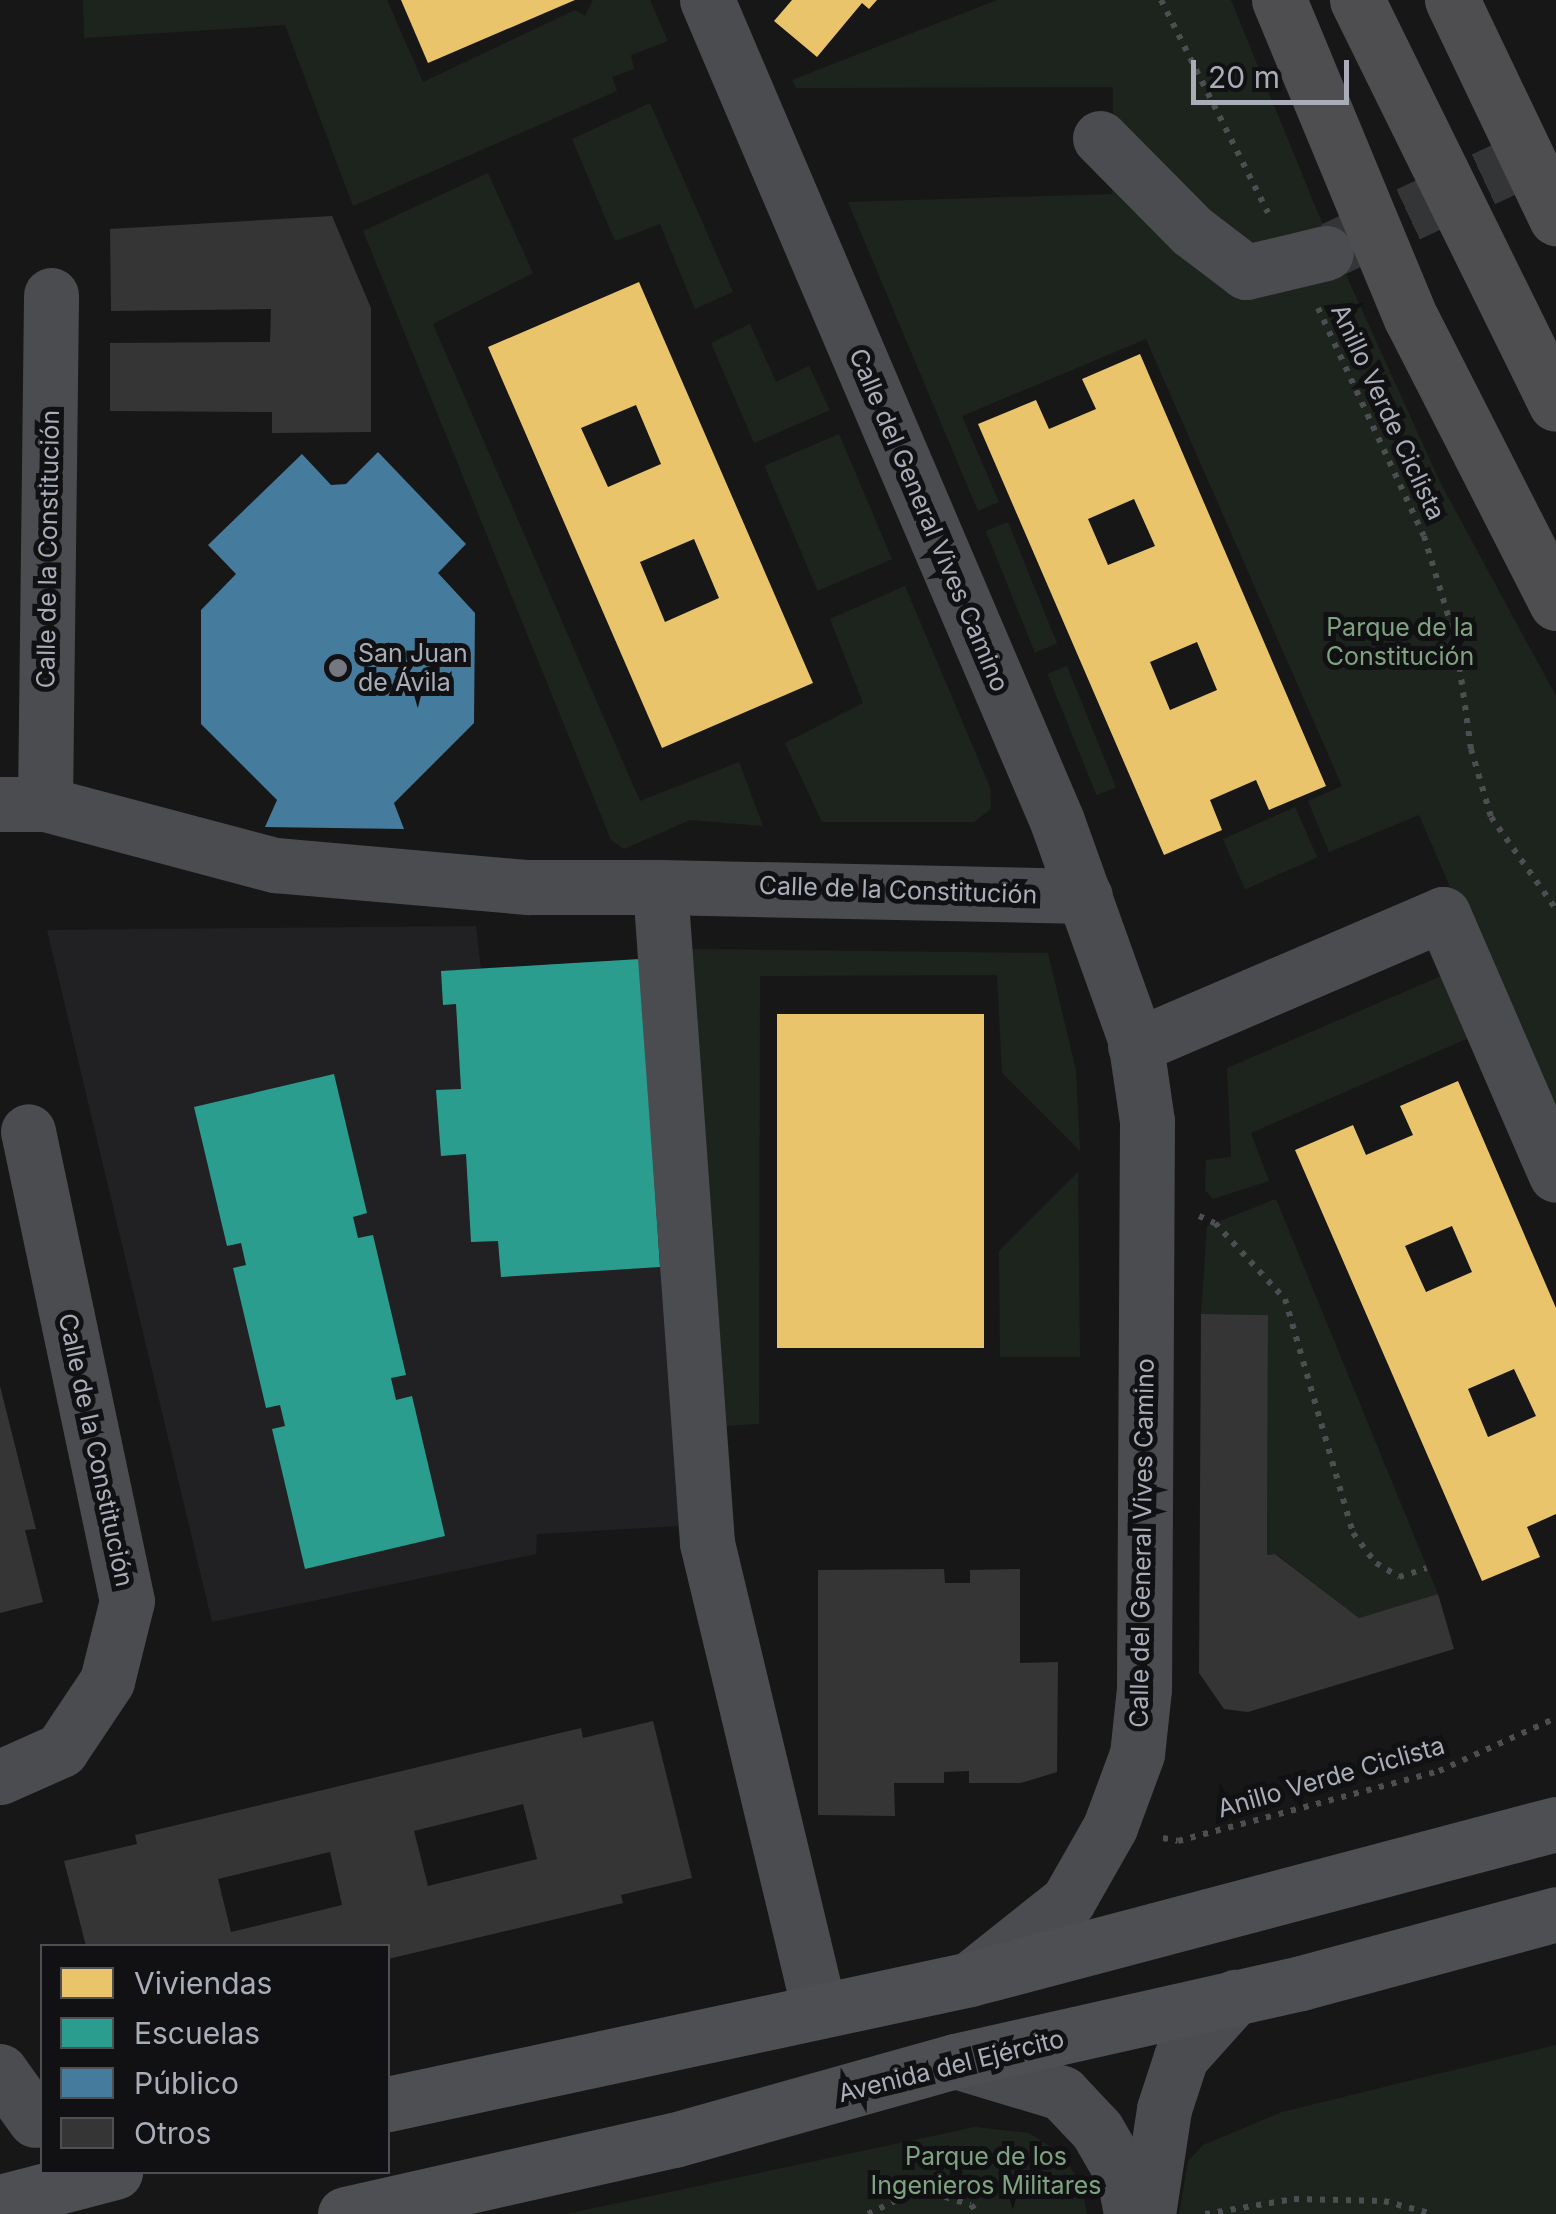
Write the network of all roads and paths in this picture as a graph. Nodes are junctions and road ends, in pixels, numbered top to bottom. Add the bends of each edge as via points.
1 (706, 0) edge
2 (1161, 0) edge
3 (1279, 0) edge
4 (1357, 0) edge
5 (1452, 0) edge
6 (1100, 138) dead end
7 (1556, 218) edge
8 (1309, 259) junction
9 (51, 294) dead end
10 (1556, 404) edge
11 (1556, 603) edge
12 (22, 804) edge
13 (686, 886) junction
14 (1085, 896) junction
15 (1556, 909) edge
16 (1136, 1046) junction
17 (28, 1131) dead end
18 (1556, 1175) edge
19 (1147, 1194) junction
20 (1427, 1568) dead end
21 (1556, 1718) edge
22 (0, 1777) edge
23 (1556, 1824) edge
24 (1110, 1827) junction
25 (1556, 1914) edge
26 (970, 1978) junction
27 (1235, 1998) junction
28 (819, 2009) junction
29 (955, 2062) junction
30 (0, 2070) edge
31 (390, 2104) edge
32 (30, 2118) edge
33 (97, 2184) edge
34 (0, 2202) edge
35 (345, 2214) edge
36 (868, 2214) edge
37 (979, 2214) edge
38 (1130, 2214) edge
39 (1148, 2214) edge
40 (1204, 2214) edge
41 (1433, 2214) edge

1 - 14 street, Calle del General Vives Camino
2 - 8 path, Anillo Verde Ciclista
3 - 11 highway via 1411,318
4 - 10 highway
5 - 7 highway
6 - 8 street via 1192,231 1246,272
8 - 15 path, Anillo Verde Ciclista via 1424,536 1456,641 1471,749 1491,817
9 - 12 street, Calle de la Constitución
12 - 13 street, Calle de la Constitución via 275,865 528,887
13 - 14 street, Calle de la Constitución
13 - 28 street via 708,1543
14 - 16 street, Calle del General Vives Camino
16 - 18 street via 1443,914
16 - 19 street, Calle del General Vives Camino
17 - 22 street, Calle de la Constitución via 127,1602 108,1682 60,1750
19 - 20 path via 1215,1223 1285,1299 1353,1533 1376,1564 1399,1577
19 - 24 street, Calle del General Vives Camino via 1144,1689 1137,1754
21 - 24 path, Anillo Verde Ciclista via 1439,1770 1178,1841
23 - 26 main road
24 - 26 street, Calle del General Vives Camino via 1068,1901
25 - 27 main road, Avenida del Ejército
26 - 28 main road
27 - 29 main road, Avenida del Ejército
27 - 39 street via 1181,2058 1164,2109
28 - 31 main road
29 - 35 main road, Avenida del Ejército via 674,2140
29 - 38 street via 1062,2093 1097,2130 1124,2177
30 - 32 street
33 - 34 main road
36 - 37 path via 920,2189 971,2205
40 - 41 path via 1294,2199 1384,2201

